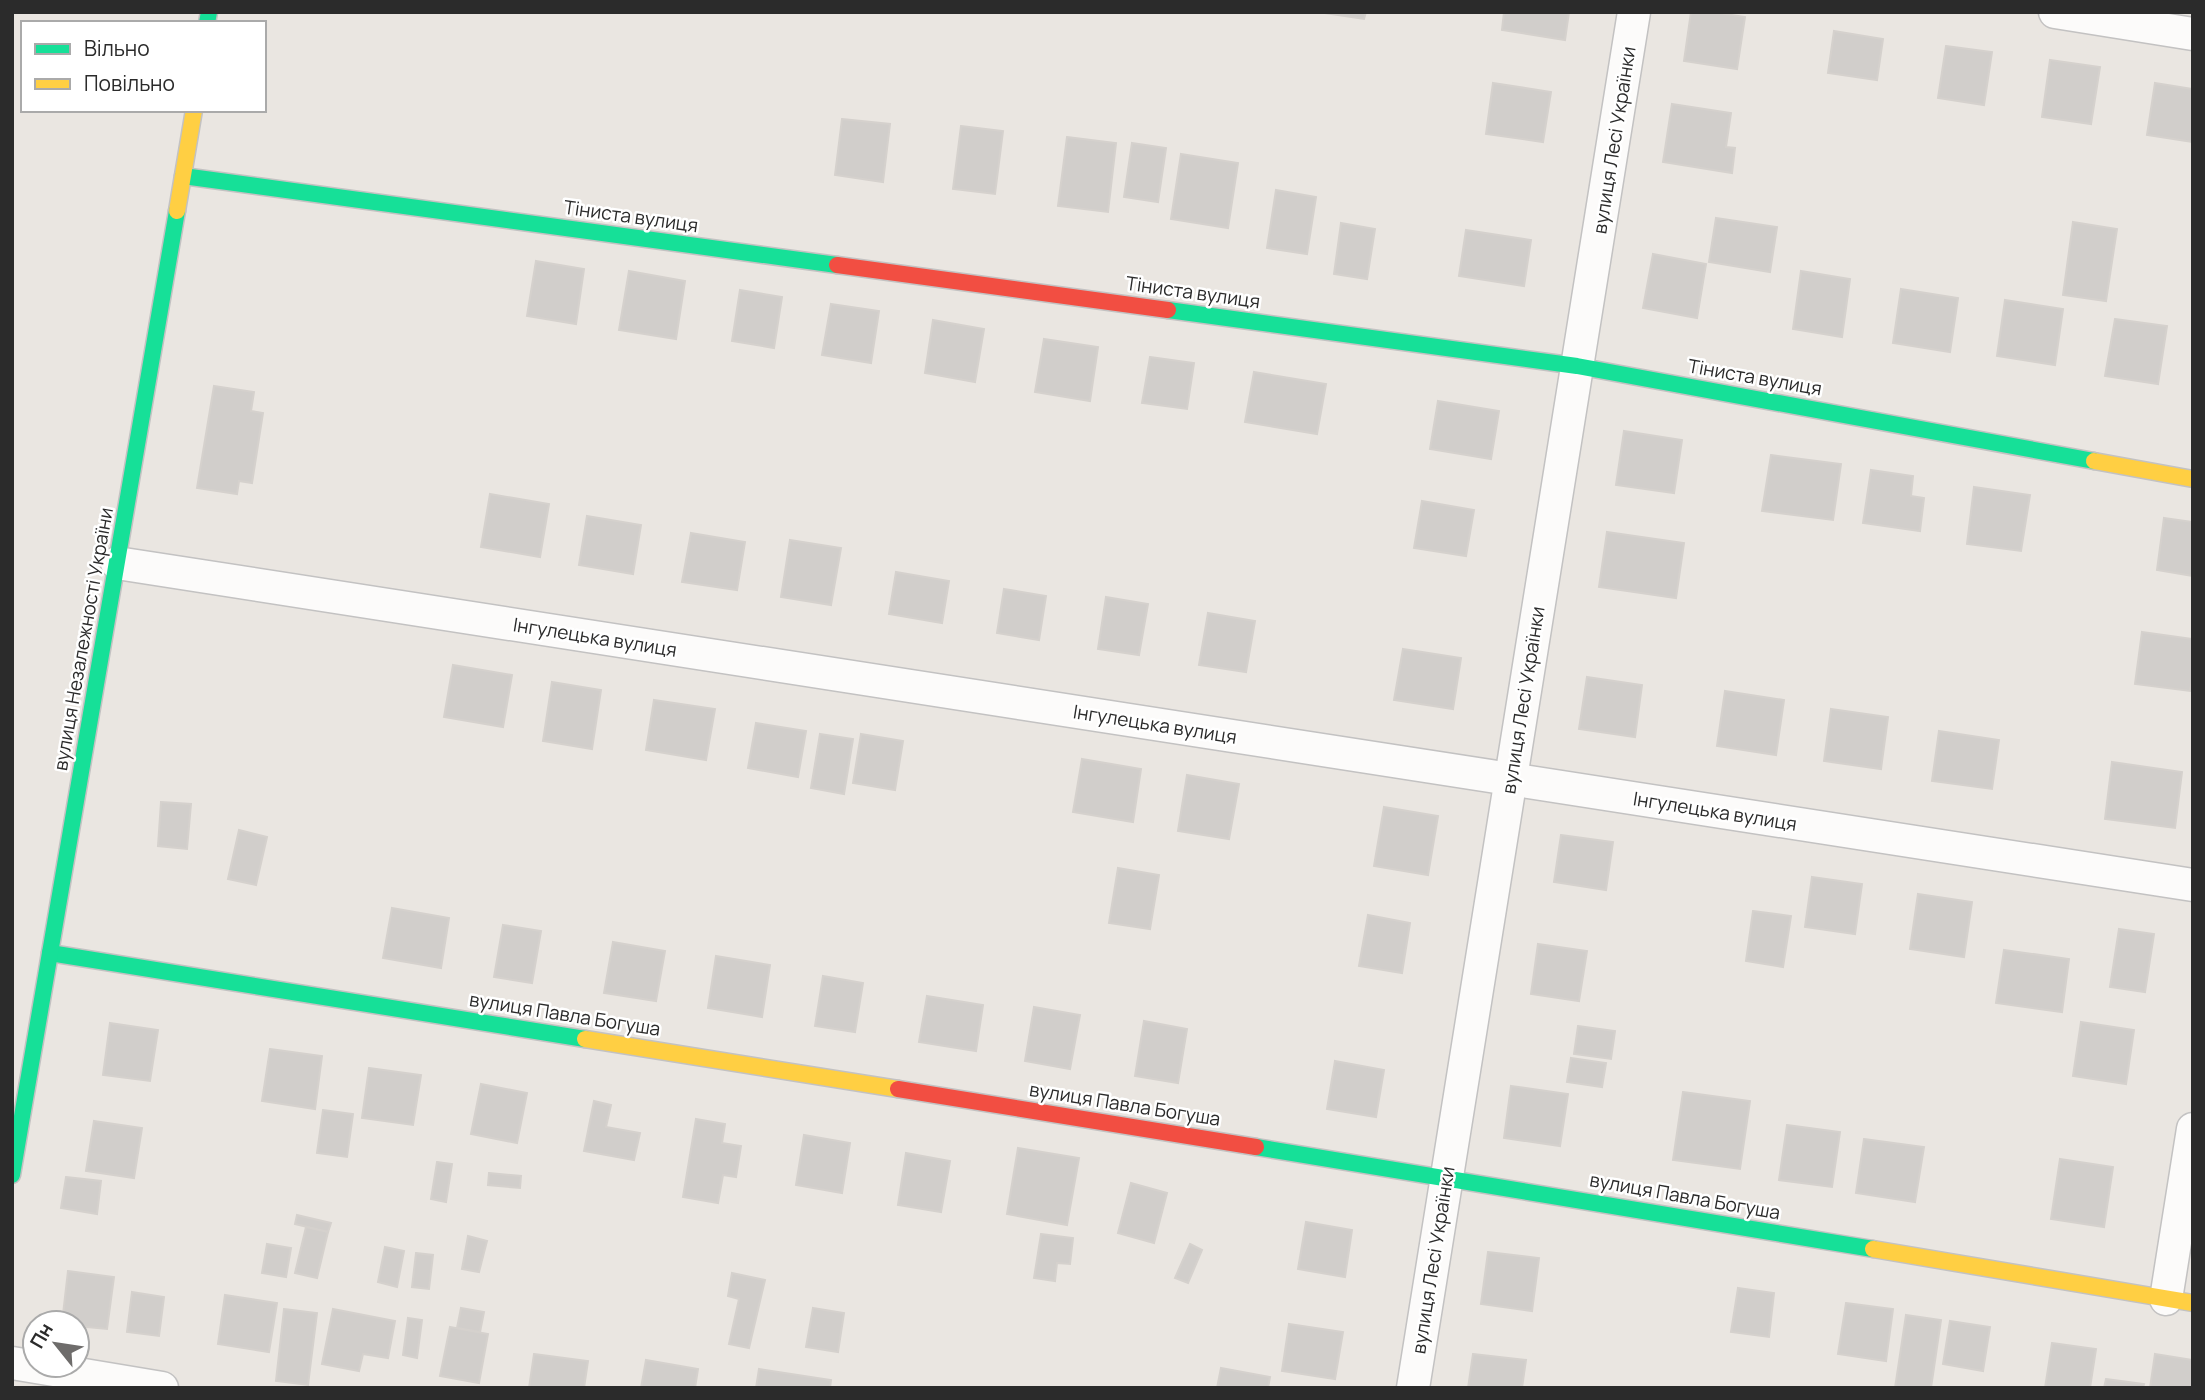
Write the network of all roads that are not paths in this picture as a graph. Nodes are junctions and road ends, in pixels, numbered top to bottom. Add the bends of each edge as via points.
1 (1634, 12) edge
2 (2055, 12) edge
3 (2193, 34) edge
4 (194, 112) edge
5 (183, 176) junction
6 (1577, 366) junction
7 (2193, 479) edge
8 (117, 564) junction
9 (1511, 779) junction
10 (2193, 885) edge
11 (50, 953) junction
12 (2193, 1129) edge
13 (12, 1175) edge
14 (1446, 1177) junction
15 (2180, 1301) edge
16 (12, 1363) edge
17 (162, 1388) edge
18 (1413, 1388) edge

1 - 6 street, вулиця Лесі Українки
2 - 3 street
4 - 5 street, вулиця Незалежності України
5 - 6 street, Тіниста вулиця
5 - 8 street, вулиця Незалежності України
6 - 7 street, Тіниста вулиця
6 - 9 street, вулиця Лесі Українки
8 - 9 street, Інгулецька вулиця
8 - 11 street, вулиця Незалежності України
9 - 10 street, Інгулецька вулиця
9 - 14 street, вулиця Лесі Українки
11 - 13 street, вулиця Незалежності України
11 - 14 street, вулиця Павла Богуша
12 - 15 street
14 - 15 street, вулиця Павла Богуша
14 - 18 street, вулиця Лесі Українки
16 - 17 street

